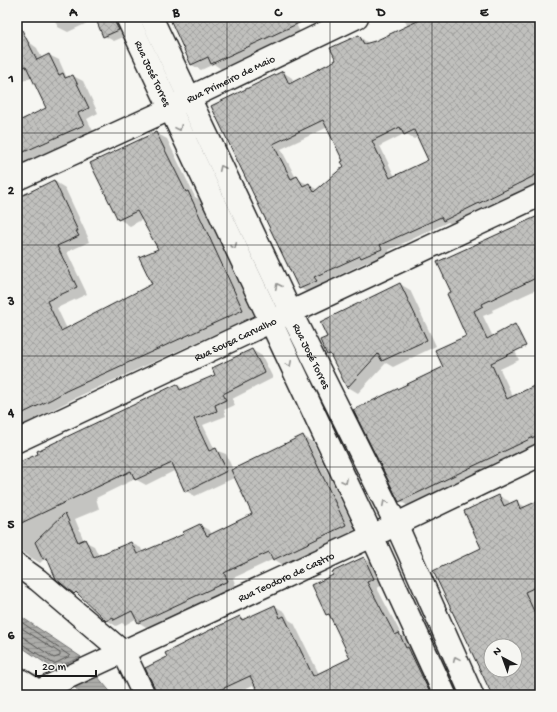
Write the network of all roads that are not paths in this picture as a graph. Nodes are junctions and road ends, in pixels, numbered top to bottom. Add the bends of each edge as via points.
1 (126, 17) edge
2 (151, 17) edge
3 (357, 17) edge
4 (189, 98) junction
5 (170, 109) junction
6 (17, 179) edge
7 (540, 195) edge
8 (291, 314) junction
9 (270, 322) junction
10 (17, 441) edge
11 (540, 455) edge
12 (396, 524) junction
13 (372, 536) junction
14 (17, 564) edge
15 (124, 653) junction
16 (17, 678) edge
17 (37, 694) edge
18 (144, 695) edge
19 (445, 695) edge
20 (472, 695) edge

1 - 5 street, Rua José Torres
2 - 4 street, Rua José Torres
3 - 4 street, Rua Primeiro de Maio
4 - 5 street, Rua Primeiro de Maio
8 -> 4 street, Rua José Torres
5 - 6 street, Rua Primeiro de Maio
5 -> 9 street, Rua José Torres
7 - 8 street, Rua Sousa Carvalho
8 - 9 street, Rua Sousa Carvalho
12 -> 8 street, Rua José Torres
9 - 10 street, Rua Sousa Carvalho
9 -> 13 street, Rua José Torres
11 - 12 street, Rua Teodoro de Castro
12 - 13 street, Rua Teodoro de Castro
20 -> 12 street, Rua José Torres
13 - 15 street, Rua Teodoro de Castro
13 - 19 street, Rua José Torres
14 - 15 street
15 - 17 street, Rua Teodoro de Castro
15 - 18 street
16 - 17 street

